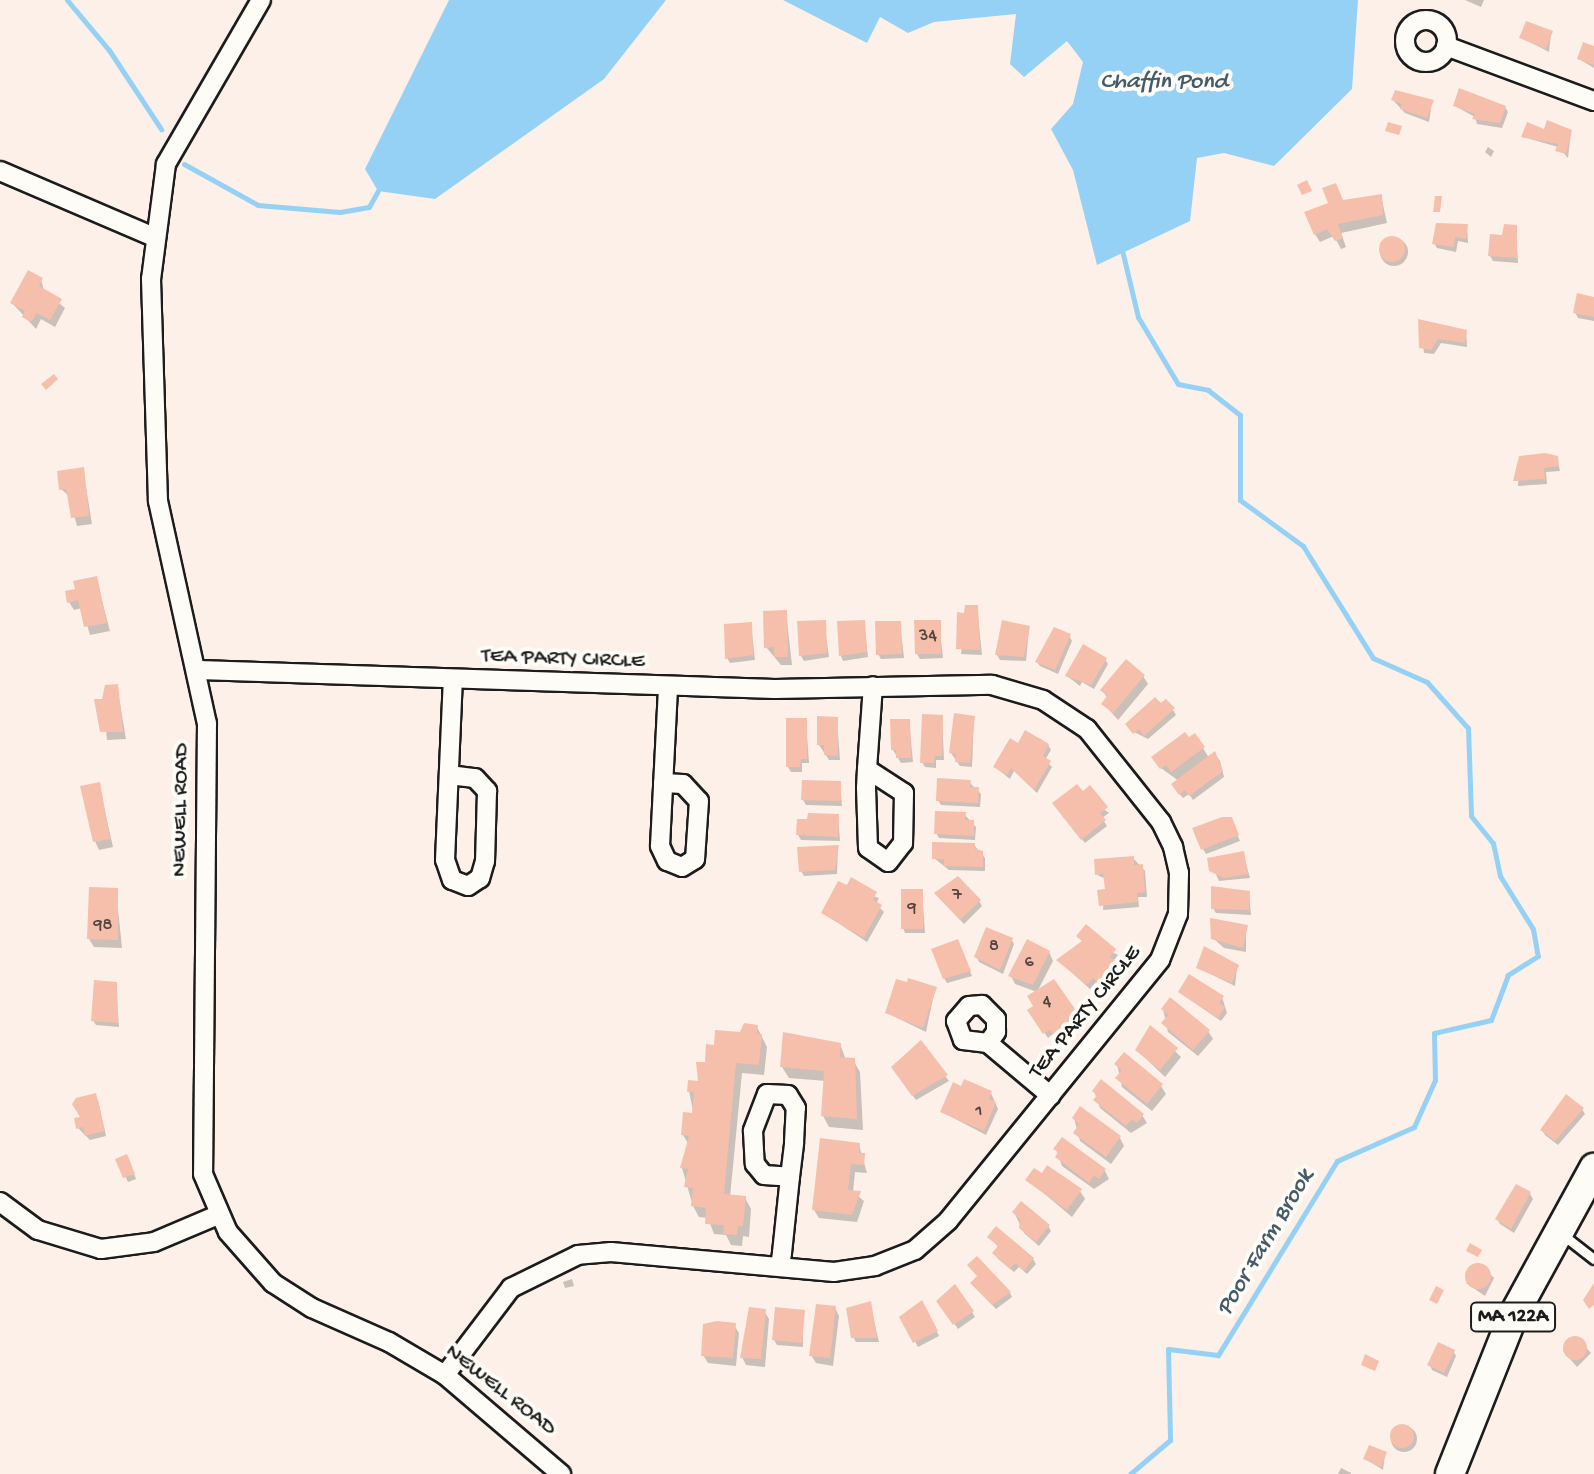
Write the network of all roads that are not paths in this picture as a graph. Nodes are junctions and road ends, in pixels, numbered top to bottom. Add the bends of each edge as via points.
1 (261, 0) edge
2 (1446, 46) dead end
3 (1594, 101) edge
4 (0, 171) edge
5 (154, 237) junction
6 (199, 670) junction
7 (453, 680) junction
8 (873, 686) junction
9 (668, 687) junction
10 (867, 769) dead end
11 (449, 775) junction
12 (663, 783) dead end
13 (988, 1043) dead end
14 (1051, 1096) junction
15 (1594, 1168) edge
16 (790, 1177) dead end
17 (0, 1202) edge
18 (218, 1215) junction
19 (1557, 1231) junction
20 (1594, 1259) edge
21 (780, 1267) junction
22 (445, 1375) junction
23 (561, 1474) edge
24 (1450, 1474) edge

1 - 5 street, NEWELL ROAD via 170,153
2 - 3 street
4 - 5 street
5 - 6 street, NEWELL ROAD via 150,311 158,501 169,569
6 - 7 street, TEA PARTY CIRCLE
6 - 18 street, NEWELL ROAD via 207,723 201,1136 203,1174
7 - 9 street, TEA PARTY CIRCLE
7 - 11 street
8 - 9 street, TEA PARTY CIRCLE
8 - 10 street
8 - 14 street, TEA PARTY CIRCLE via 979,684 1043,700 1077,720 1106,749 1168,835 1180,888 1171,938 1146,980
9 - 12 street
11 - 11 street via 445,860 452,880 468,886 480,878 485,861 487,791 475,778
13 - 14 street
14 - 21 street, TEA PARTY CIRCLE via 948,1221 915,1250 848,1272
15 - 19 main road, MA 122A
16 - 21 street
17 - 18 street via 38,1230 101,1249 154,1242
18 - 22 street, NEWELL ROAD via 256,1267 293,1297
19 - 20 lane
19 - 24 main road, MA 122A via 1484,1379
21 - 22 street, TEA PARTY CIRCLE via 611,1252 560,1260 511,1288
22 - 23 street, NEWELL ROAD

